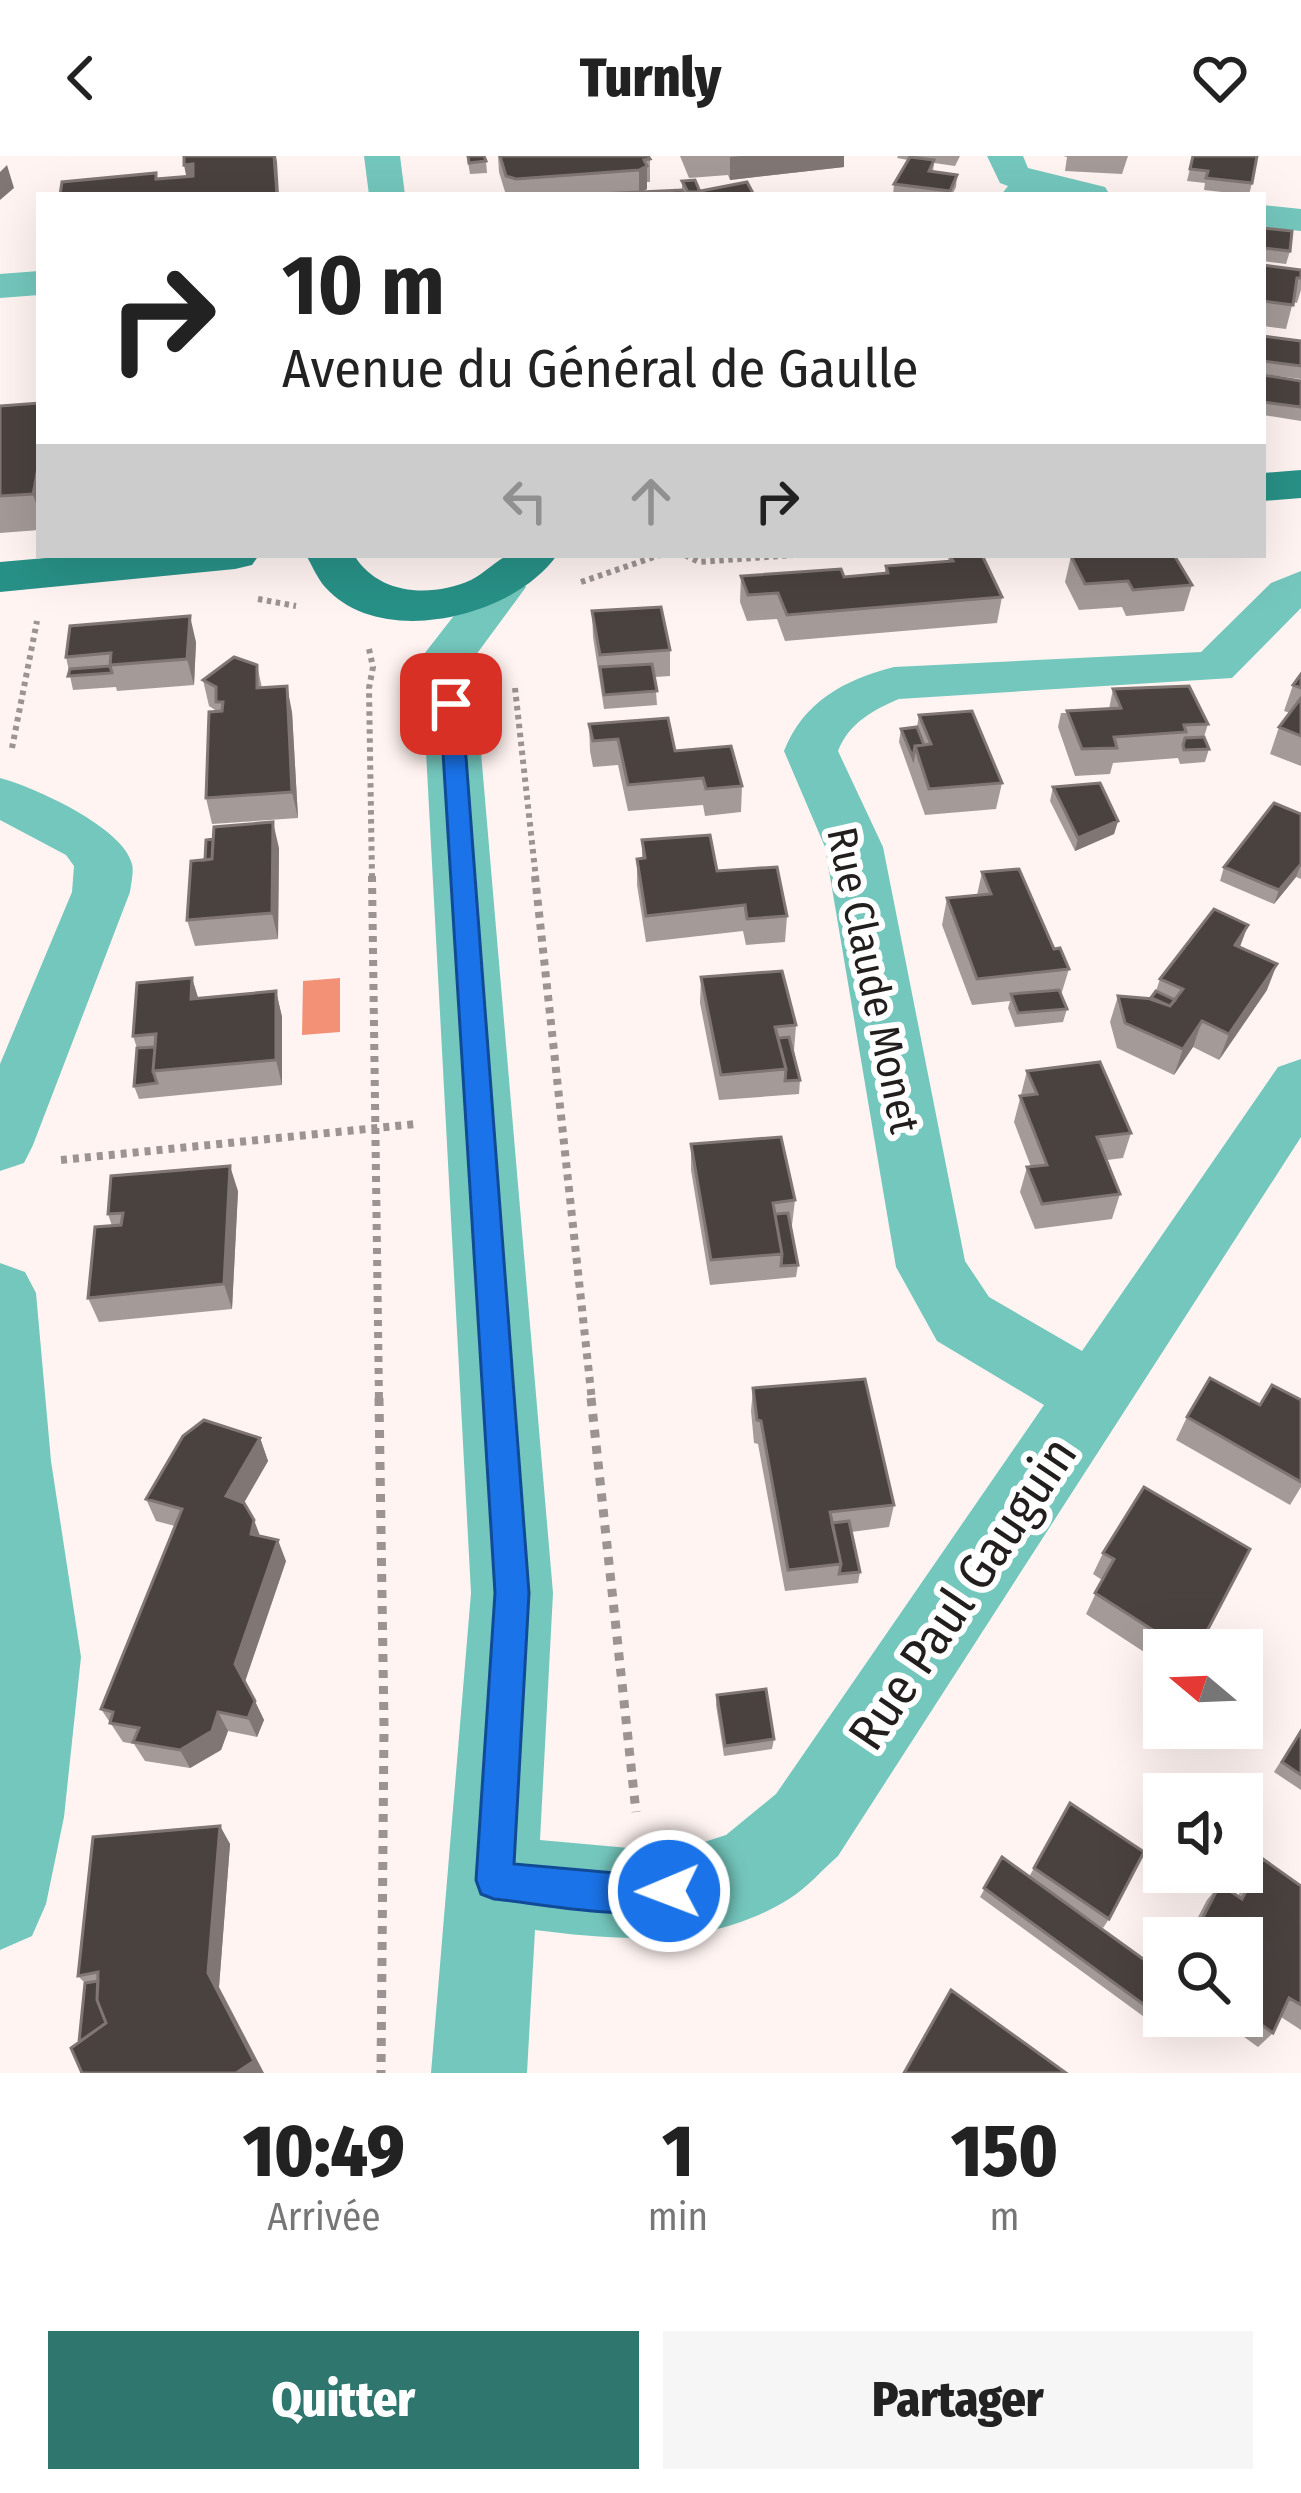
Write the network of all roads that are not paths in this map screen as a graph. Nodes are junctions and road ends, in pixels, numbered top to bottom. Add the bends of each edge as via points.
1 (382, 156) edge
2 (1005, 156) edge
3 (1027, 189) edge
4 (387, 192) edge
5 (1060, 192) edge
6 (1266, 215) edge
7 (1301, 220) edge
8 (36, 283) edge
9 (0, 286) edge
10 (1301, 484) edge
11 (1266, 487) edge
12 (295, 571) edge
13 (518, 572) edge
14 (566, 574) edge
15 (23, 575) edge
16 (1301, 586) edge
17 (481, 665) junction
18 (1, 796) edge
19 (1301, 1084) edge
20 (24, 1153) edge
21 (0, 1293) edge
22 (1094, 1396) junction
23 (6, 1463) edge
24 (494, 1880) junction
25 (0, 1904) edge
26 (479, 2073) edge

1 - 4 street
2 - 3 street
3 - 5 street
6 - 7 street
8 - 9 street
10 - 11 main road
12 - 13 main road via 442,604
12 - 15 main road
12 - 17 street
13 - 14 main road
13 - 17 street
16 - 22 street, Rue Claude Monet via 1281,596 1214,667 894,683 871,689 818,727 811,751 854,847 931,1268 963,1318
17 - 24 street via 512,1593
18 - 20 street via 86,842 103,863
19 - 22 street, Rue Paul Gauguin
21 - 23 street
22 - 24 street, Rue Paul Gauguin via 807,1825 756,1868 701,1890 615,1892
23 - 25 street via 39,1657 20,1817
24 - 26 street

